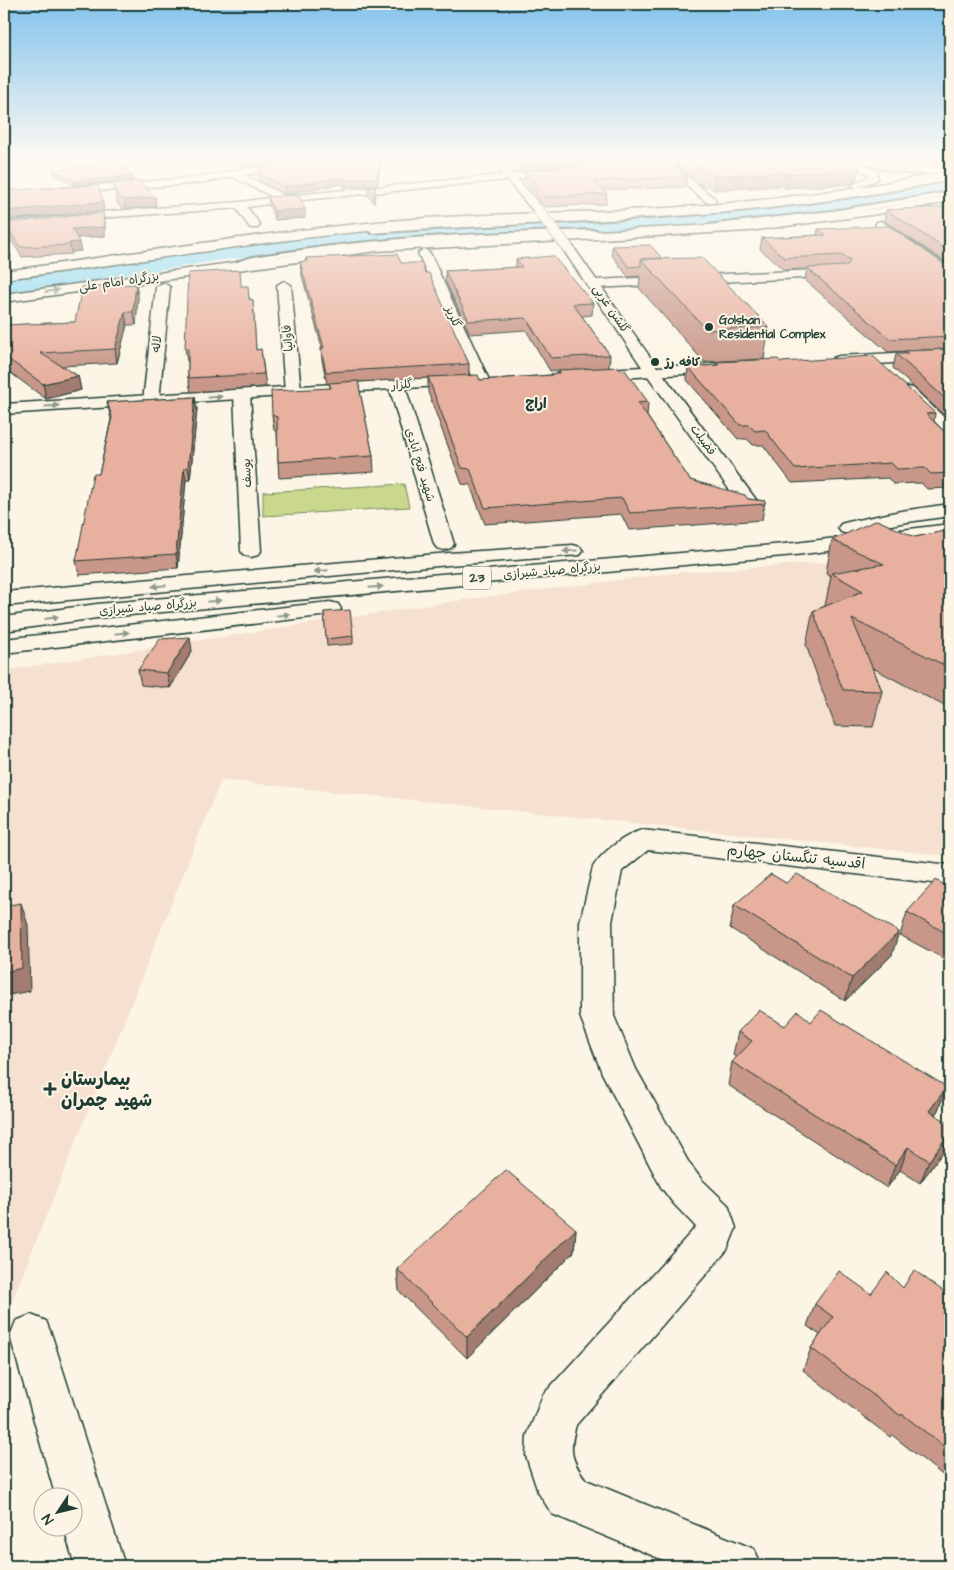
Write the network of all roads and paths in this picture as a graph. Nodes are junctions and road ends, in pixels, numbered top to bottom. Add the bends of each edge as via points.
1 (341, 230) edge
2 (383, 230) edge
3 (554, 230) edge
4 (632, 230) edge
5 (675, 230) edge
6 (889, 230) edge
7 (200, 248) junction
8 (424, 253) dead end
9 (4, 256) edge
10 (4, 261) edge
11 (217, 269) junction
12 (838, 273) edge
13 (950, 273) edge
14 (4, 275) edge
15 (594, 284) junction
16 (284, 285) dead end
17 (163, 287) dead end
18 (4, 298) edge
19 (950, 355) edge
20 (871, 359) junction
21 (822, 362) edge
22 (742, 367) edge
23 (653, 372) junction
24 (577, 376) edge
25 (481, 380) junction
26 (500, 380) edge
27 (396, 386) junction
28 (293, 392) junction
29 (242, 395) junction
30 (151, 401) junction
31 (4, 409) edge
32 (950, 432) edge
33 (753, 509) edge
34 (950, 510) edge
35 (950, 519) edge
36 (848, 528) junction
37 (950, 530) edge
38 (444, 544) dead end
39 (795, 550) junction
40 (251, 551) dead end
41 (4, 598) edge
42 (4, 624) edge
43 (9, 646) edge
44 (950, 875) edge
45 (31, 1336) dead end
46 (100, 1566) edge
47 (737, 1566) edge

1 - 7 main road, بزرگراه امام علی
2 - 7 lane
3 - 15 main road, گلشن غربی, bridge
4 - 11 lane via 382,242 271,256
5 - 11 main road, بزرگراه امام علی via 424,243
6 - 13 main road
7 - 14 main road, بزرگراه امام علی
8 - 25 main road, گلریز
9 - 10 main road
18 -> 11 main road, بزرگراه امام علی
12 - 15 main road
15 - 23 main road, گلشن غربی
16 - 28 main road, فاوانیا
17 - 30 main road, لاله
19 - 20 main road
20 - 21 main road
20 - 32 main road
22 - 23 main road
23 - 24 main road
23 - 33 main road, فضیلت
25 - 26 main road, گلزار
25 - 27 main road, گلزار
27 - 28 main road, گلزار
27 - 38 main road, شهید فتح آبادی
28 - 29 main road, گلزار
30 -> 29 main road, گلزار
29 - 40 main road, یوسف
31 -> 30 main road, گلزار
34 - 36 main road
35 - 36 main road, بزرگراه صیاد شیرازی / 23
36 -> 41 main road, بزرگراه صیاد شیرازی / 23
37 - 39 main road, بزرگراه صیاد شیرازی / 23
42 -> 39 main road, بزرگراه صیاد شیرازی / 23 via 97,612
43 -> 39 main road via 682,567
44 - 47 main road, اقدسیه تنگستان چهارم via 642,840 608,867 596,922 598,1016 620,1073 676,1175 714,1218 716,1228 713,1237 559,1411 549,1434 548,1461 556,1480 569,1497
45 - 46 main road

